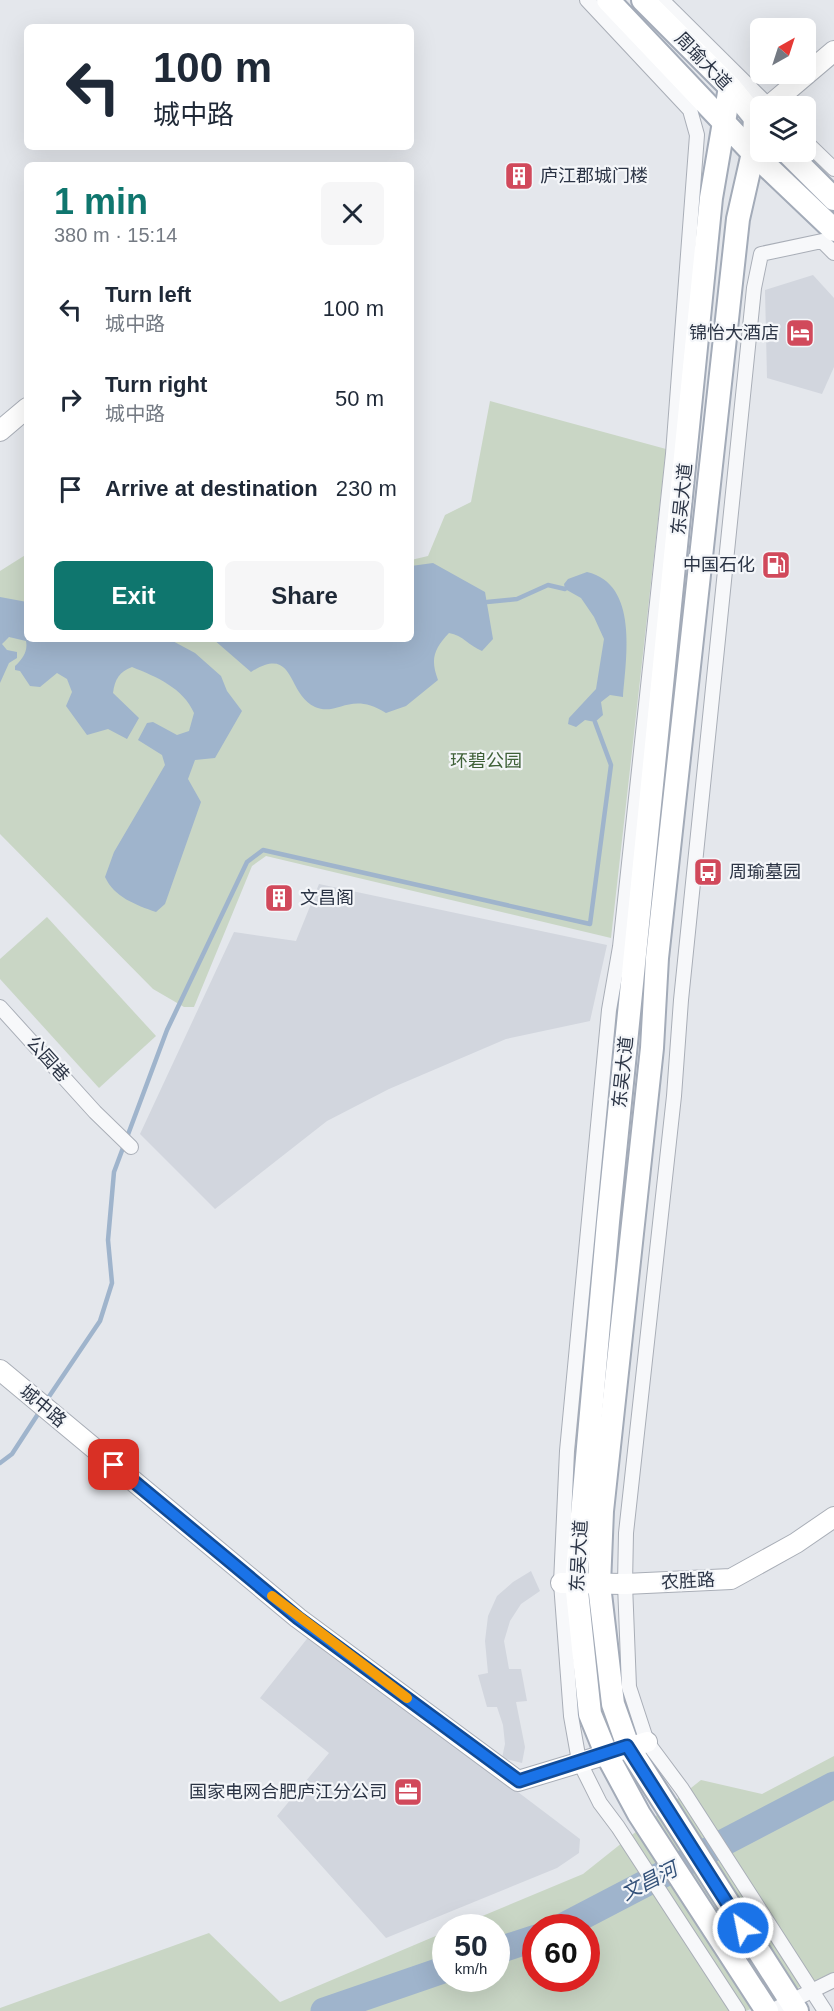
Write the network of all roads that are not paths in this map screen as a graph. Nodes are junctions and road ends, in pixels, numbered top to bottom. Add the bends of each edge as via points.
1 (587, 0) edge
2 (608, 0) edge
3 (643, 0) edge
4 (662, 0) edge
5 (834, 51) edge
6 (730, 87) junction
7 (783, 96) edge
8 (750, 99) edge
9 (750, 103) edge
10 (724, 120) junction
11 (750, 150) edge
12 (816, 152) edge
13 (751, 162) edge
14 (762, 162) edge
15 (797, 162) edge
16 (834, 169) edge
17 (834, 200) edge
18 (834, 230) edge
19 (834, 253) edge
20 (24, 411) edge
21 (0, 431) edge
22 (0, 1007) edge
23 (131, 1147) dead end
24 (0, 1370) edge
25 (834, 1517) edge
26 (579, 1583) junction
27 (625, 1584) junction
28 (627, 1747) junction
29 (579, 1761) junction
30 (741, 1904) junction
31 (834, 1980) edge
32 (812, 1990) junction
33 (781, 2008) edge
34 (738, 2011) edge
35 (825, 2011) edge

1 - 26 street via 690,110 697,135 673,454 620,947 609,1010 568,1439
2 - 10 main road, 周瑜大道
3 - 6 main road, 周瑜大道
4 - 8 street
5 - 7 street
6 - 9 main road, 周瑜大道
6 - 10 main road, 东吴大道
10 - 11 main road, 周瑜大道
10 - 26 main road, 东吴大道 via 708,221 610,1199
12 - 16 street
13 - 26 main road, 东吴大道 via 739,212 659,934 652,1048 602,1511
14 - 18 main road
15 - 17 main road
19 - 27 street via 822,241 761,254 754,288 674,1096 626,1533
20 - 21 street
22 - 23 street, 公园巷
24 - 29 street, 城中路 via 298,1618 519,1781
25 - 27 street, 农胜路 via 730,1579
26 - 27 street, 农胜路
26 - 28 main road, 东吴大道 via 590,1714
26 - 29 street via 571,1716
27 - 28 street
28 - 29 street, 城中路
28 - 30 main road, 东吴大道 via 661,1801
28 - 30 street via 682,1789
28 - 33 main road, 东吴大道 via 639,1814 710,1924
29 - 34 street via 600,1803
30 - 32 street
30 - 33 main road, 东吴大道
31 - 32 street
32 - 33 street
32 - 35 street

